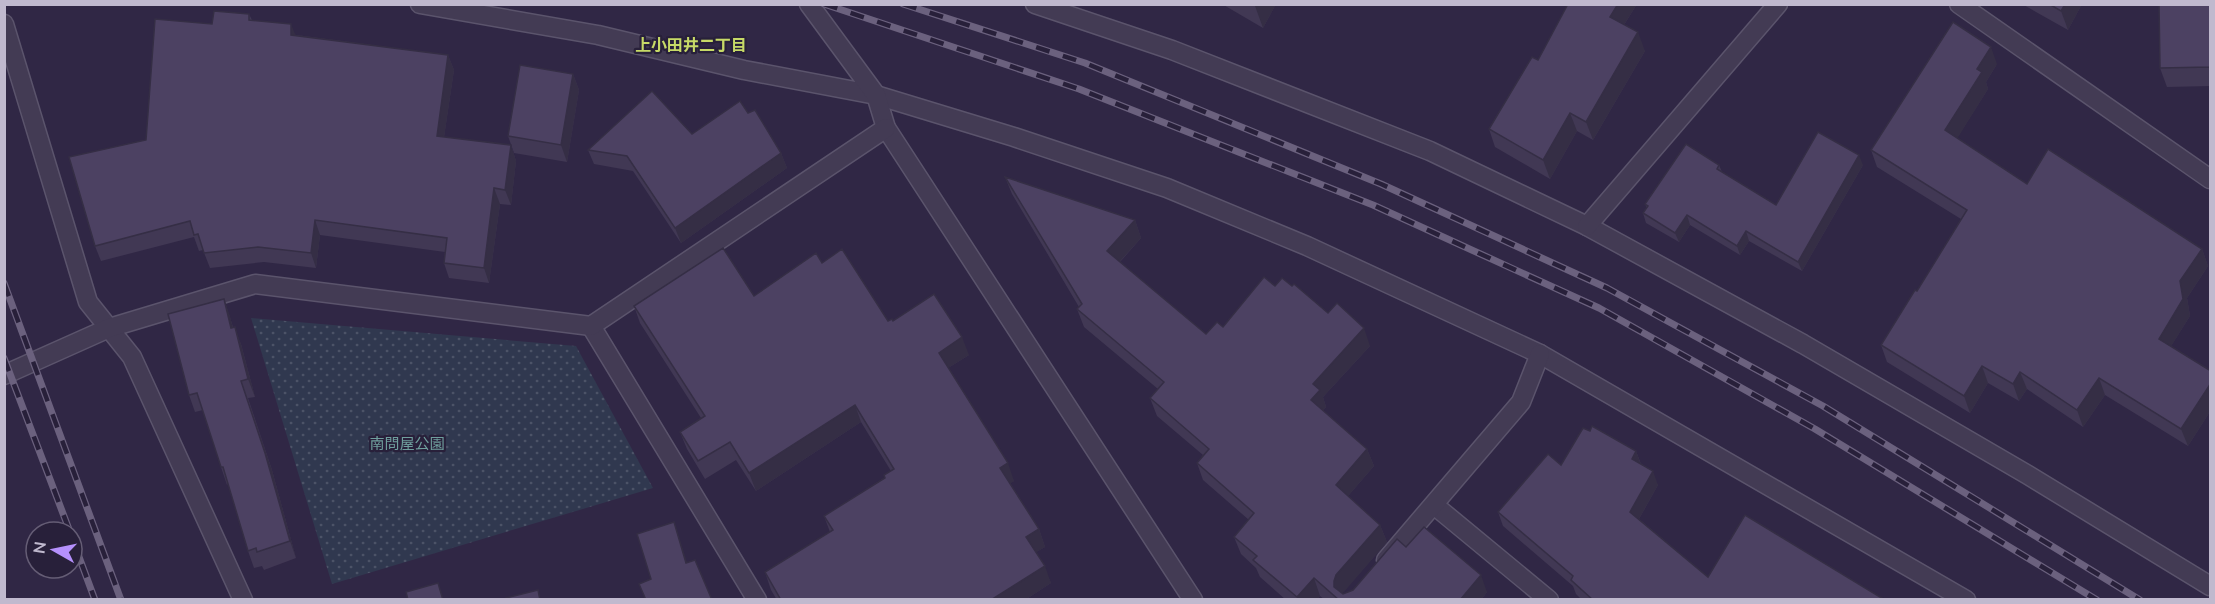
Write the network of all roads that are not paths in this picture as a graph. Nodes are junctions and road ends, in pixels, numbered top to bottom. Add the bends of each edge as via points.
1 (420, 4) edge
2 (809, 4) edge
3 (1035, 4) edge
4 (1778, 4) edge
5 (1959, 4) edge
6 (4, 24) edge
7 (876, 95) junction
8 (886, 128) junction
9 (2211, 179) edge
10 (1587, 226) junction
11 (591, 326) junction
12 (109, 328) junction
13 (1540, 354) junction
14 (4, 375) edge
15 (1434, 505) junction
16 (1374, 574) edge
17 (2211, 586) edge
18 (243, 600) edge
19 (756, 600) edge
20 (1193, 600) edge
21 (1549, 600) edge
22 (1966, 600) edge

1 - 7 street via 598,35 744,70
2 - 7 street
3 - 10 street via 1172,50 1430,151
4 - 10 street
5 - 9 street
6 - 12 street via 88,302
7 - 8 street
7 - 13 street via 1167,188 1307,246
8 - 11 street
8 - 20 street
10 - 17 street via 1803,344
11 - 12 street via 255,284
11 - 19 street
12 - 14 street
12 - 18 street via 132,357
13 - 15 street via 1521,402
13 - 22 street
15 - 16 street
15 - 21 street

